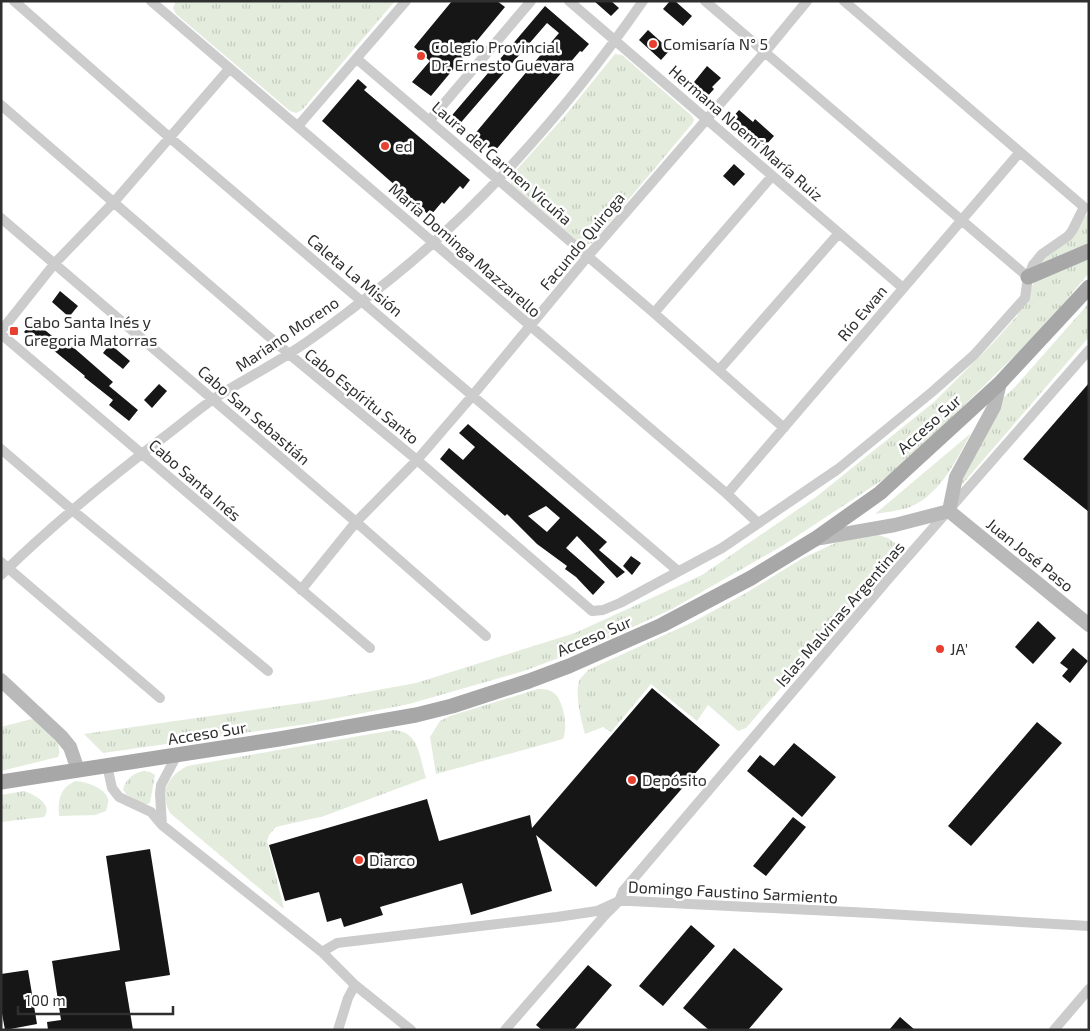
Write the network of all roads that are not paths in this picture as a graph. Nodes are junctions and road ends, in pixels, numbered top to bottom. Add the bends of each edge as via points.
1 (14, 1) edge
2 (151, 1) edge
3 (406, 1) edge
4 (531, 1) edge
5 (569, 1) edge
6 (643, 1) edge
7 (705, 1) edge
8 (807, 1) edge
9 (844, 1) edge
10 (164, 5) edge
11 (616, 41) junction
12 (765, 52) junction
13 (357, 59) junction
14 (229, 69) junction
15 (1, 105) edge
16 (705, 119) junction
17 (430, 120) junction
18 (298, 126) junction
19 (169, 137) junction
20 (1020, 152) junction
21 (772, 176) junction
22 (497, 180) junction
23 (114, 202) junction
24 (1086, 207) edge
25 (1, 218) edge
26 (961, 221) junction
27 (839, 233) junction
28 (434, 242) junction
29 (1089, 251) edge
30 (588, 256) junction
31 (55, 263) junction
32 (1028, 277) junction
33 (1089, 287) edge
34 (904, 288) junction
35 (363, 301) junction
36 (654, 313) junction
37 (530, 326) junction
38 (1, 332) edge
39 (1089, 350) edge
40 (289, 354) junction
41 (719, 370) junction
42 (1000, 383) junction
43 (473, 395) junction
44 (213, 400) junction
45 (784, 428) junction
46 (1, 449) edge
47 (142, 454) junction
48 (417, 460) junction
49 (727, 494) junction
50 (72, 510) junction
51 (949, 511) junction
52 (356, 522) junction
53 (758, 523) junction
54 (815, 539) junction
55 (4, 569) edge
56 (678, 572) junction
57 (301, 590) junction
58 (1089, 625) edge
59 (486, 636) dead end
60 (370, 648) dead end
61 (268, 671) dead end
62 (1, 680) edge
63 (160, 698) dead end
64 (177, 755) junction
65 (107, 765) junction
66 (78, 770) junction
67 (1, 782) edge
68 (162, 825) junction
69 (619, 901) junction
70 (1089, 926) edge
71 (322, 952) junction
72 (355, 985) junction
73 (1089, 989) edge
74 (338, 1030) edge
75 (411, 1030) edge
76 (505, 1030) edge
77 (1054, 1030) edge

1 - 19 street, Caleta La Misión
2 - 10 street, María Dominga Mazzarello
3 - 13 street
4 - 17 street
5 - 11 street, Hermana Noemí María Ruiz
6 - 11 street, Mariano Moreno
7 - 12 street
8 - 12 street, Facundo Quiroga
9 - 20 street
10 - 14 street, María Dominga Mazzarello
11 - 16 street, Hermana Noemí María Ruiz
11 - 22 street, Mariano Moreno via 560,112
12 - 16 street, Facundo Quiroga
12 - 26 street
13 - 17 street, Laura del Carmen Vicuña
13 - 18 street
14 - 18 street, María Dominga Mazzarello
14 - 19 street
15 - 23 street, Cabo Espíritu Santo
16 - 21 street, Hermana Noemí María Ruiz
16 - 30 street, Facundo Quiroga
17 - 22 street, Laura del Carmen Vicuña
18 - 28 street, María Dominga Mazzarello
19 - 23 street
19 - 35 street, Caleta La Misión
20 - 24 street
20 - 26 street, Río Ewan
21 - 27 street, Hermana Noemí María Ruiz
21 - 36 street
22 - 28 street, Mariano Moreno
22 - 30 street, Laura del Carmen Vicuña
23 - 31 street
23 - 40 street, Cabo Espíritu Santo
24 - 32 street via 1068,236 1042,254
25 - 31 street, Cabo San Sebastián
26 - 32 street
26 - 34 street, Río Ewan
27 - 34 street, Hermana Noemí María Ruiz
27 - 41 street
28 - 35 street, Mariano Moreno
28 - 37 street, María Dominga Mazzarello
29 - 32 main road
30 - 36 street, Laura del Carmen Vicuña
30 - 37 street, Facundo Quiroga
31 - 38 street
31 - 44 street, Cabo San Sebastián
32 - 53 street via 1024,298 974,355 838,469
33 - 42 main road, Acceso Sur
34 - 45 street, Río Ewan
35 - 40 street, Mariano Moreno
35 - 43 street, Caleta La Misión
36 - 41 street, Laura del Carmen Vicuña
37 - 43 street, Facundo Quiroga
37 - 49 street, María Dominga Mazzarello
38 - 47 street, Cabo Santa Inés
39 - 51 street, Islas Malvinas Argentinas
40 - 44 street, Mariano Moreno
40 - 48 street, Cabo Espíritu Santo
41 - 45 street, Laura del Carmen Vicuña
42 - 51 street via 994,408 956,476
42 - 54 main road, Acceso Sur via 880,493
43 - 48 street, Facundo Quiroga
43 - 56 street, Caleta La Misión
44 - 47 street, Mariano Moreno
44 - 52 street, Cabo San Sebastián
45 - 49 street, Río Ewan
46 - 50 street
47 - 50 street, Mariano Moreno
47 - 57 street, Cabo Santa Inés
48 - 52 street, Facundo Quiroga
48 - 56 street, Cabo Espíritu Santo via 592,611 620,603
49 - 53 street, María Dominga Mazzarello
50 - 55 street, Mariano Moreno
50 - 61 street
51 - 54 street via 895,525
51 - 58 street, Juan José Paso
51 - 69 street, Islas Malvinas Argentinas via 623,891
52 - 57 street, Facundo Quiroga
52 - 59 street, Cabo San Sebastián
53 - 56 street via 722,548
54 - 64 main road, Acceso Sur via 662,626 501,691 407,717
55 - 63 street
57 - 60 street, Cabo Santa Inés
62 - 66 street via 61,736 70,747
64 - 65 main road, Acceso Sur
64 - 68 street via 160,785
65 - 66 main road, Acceso Sur
65 - 68 street via 112,788 119,798 151,812
66 - 67 main road, Acceso Sur
68 - 71 street
69 - 70 street, Domingo Faustino Sarmiento
69 - 71 street, Domingo Faustino Sarmiento via 596,911 558,918 337,943
69 - 76 street, Islas Malvinas Argentinas
71 - 72 street
72 - 74 street
72 - 75 street
73 - 77 street

